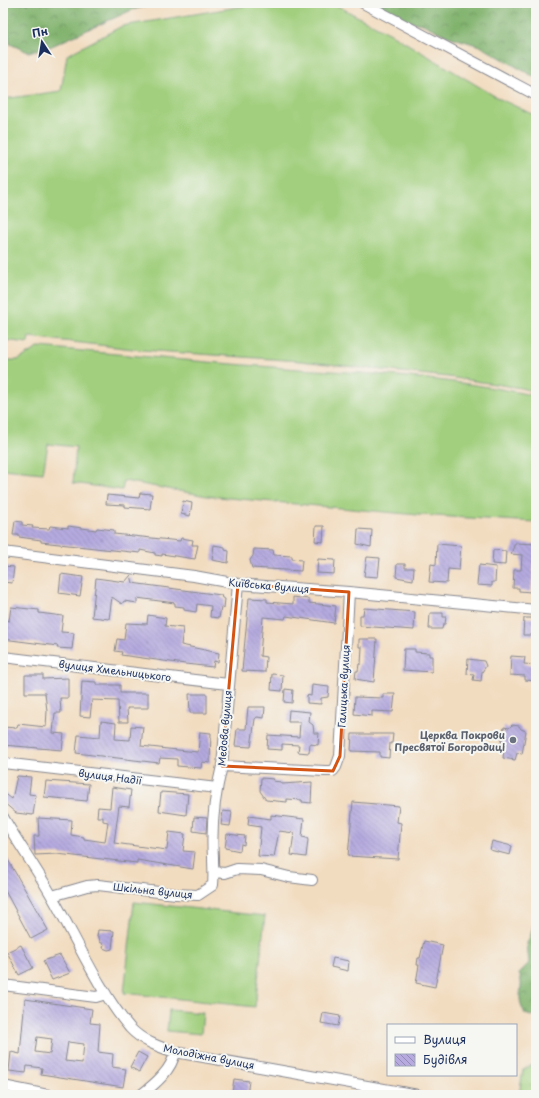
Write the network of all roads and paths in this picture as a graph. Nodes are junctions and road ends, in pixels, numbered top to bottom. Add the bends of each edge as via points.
1 (363, 3) edge
2 (536, 95) edge
3 (3, 552) edge
4 (238, 584) junction
5 (349, 592) junction
6 (536, 610) edge
7 (3, 657) edge
8 (228, 684) junction
9 (3, 763) edge
10 (222, 766) junction
11 (216, 788) junction
12 (3, 817) edge
13 (214, 872) junction
14 (312, 880) dead end
15 (52, 896) junction
16 (3, 985) edge
17 (106, 994) junction
18 (175, 1052) junction
19 (3, 1086) edge
20 (48, 1095) edge
21 (141, 1095) edge
22 (418, 1095) edge

1 - 2 street
3 - 4 street, Київська вулиця
4 - 5 street, Київська вулиця
4 - 8 street, Медова вулиця
5 - 6 street, Київська вулиця
5 - 10 street, Галицька вулиця via 340,756 336,767 333,771 325,771
7 - 8 street, вулиця Хмельницького
8 - 10 street, Медова вулиця
9 - 11 street, вулиця Надії
10 - 11 street, Медова вулиця
11 - 13 street, Медова вулиця via 212,857
12 - 15 street, Молодіжна вулиця
13 - 14 street via 225,873 237,869 261,870
13 - 15 street, Шкільна вулиця via 213,885 198,895 98,885
15 - 17 street, Молодіжна вулиця
16 - 17 street via 96,997
17 - 18 street, Молодіжна вулиця via 138,1036
18 - 21 street via 174,1060 155,1084
18 - 22 street, Молодіжна вулиця
19 - 20 street

